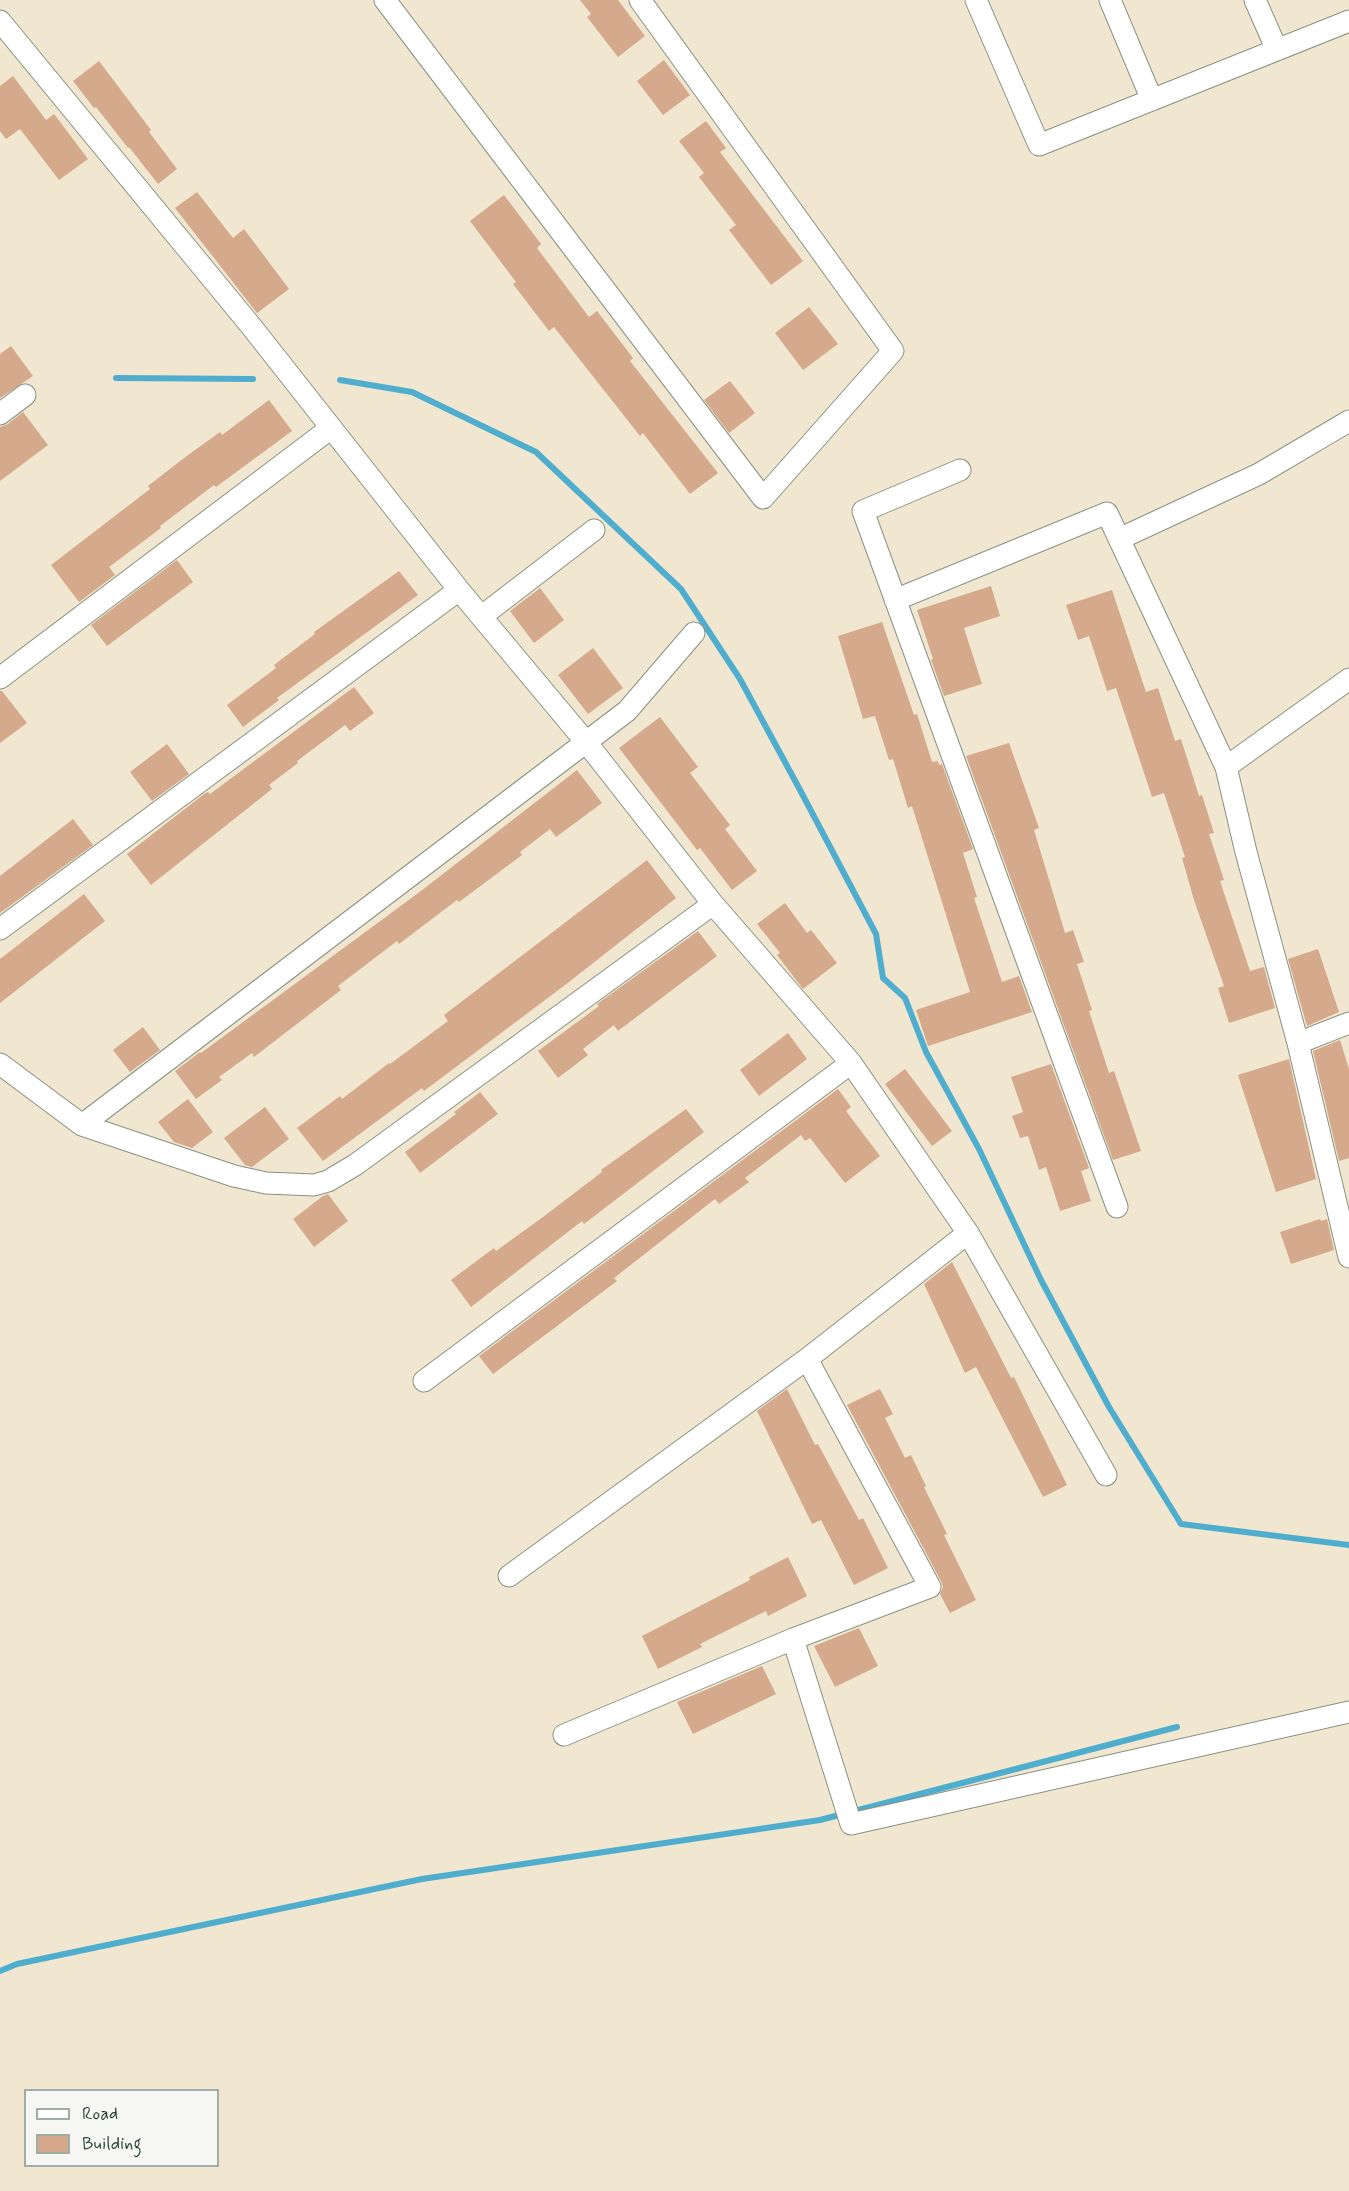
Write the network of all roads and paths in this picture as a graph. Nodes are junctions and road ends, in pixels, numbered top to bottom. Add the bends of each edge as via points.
1 (385, 0) edge
2 (640, 0) edge
3 (976, 0) edge
4 (1110, 0) edge
5 (1255, 0) edge
6 (0, 21) edge
7 (1349, 21) edge
8 (1276, 50) junction
9 (1152, 100) junction
10 (25, 395) dead end
11 (0, 414) edge
12 (1349, 421) edge
13 (331, 428) junction
14 (960, 470) dead end
15 (594, 530) dead end
16 (1119, 539) junction
17 (459, 590) junction
18 (895, 600) junction
19 (482, 616) junction
20 (694, 633) dead end
21 (0, 678) edge
22 (1349, 679) edge
23 (586, 742) junction
24 (1226, 767) junction
25 (713, 904) junction
26 (0, 929) edge
27 (1349, 1023) edge
28 (1298, 1043) junction
29 (851, 1063) junction
30 (0, 1064) edge
31 (82, 1125) junction
32 (1343, 1201) edge
33 (1118, 1207) dead end
34 (968, 1233) junction
35 (1349, 1257) edge
36 (807, 1359) junction
37 (424, 1381) dead end
38 (1106, 1475) dead end
39 (509, 1576) dead end
40 (793, 1639) junction
41 (1349, 1712) edge
42 (564, 1735) dead end

1 - 2 street via 763,498 893,351
3 - 9 street via 1040,145
4 - 9 street
5 - 8 street
6 - 13 street
7 - 8 street
8 - 9 street
10 - 11 street
12 - 16 street via 1258,474
13 - 17 street
13 - 21 street
14 - 18 street via 863,511
15 - 19 street
16 - 18 street via 1107,513
16 - 24 street
17 - 19 street
17 - 26 street
18 - 33 street
19 - 23 street
20 - 23 street via 627,711
22 - 24 street
23 - 25 street
23 - 31 street
24 - 28 street
25 - 29 street
25 - 31 street via 328,1181 299,1186 234,1176
27 - 28 street
28 - 32 street
29 - 34 street
29 - 37 street
30 - 31 street
32 - 35 street
34 - 36 street
34 - 38 street
36 - 39 street
36 - 40 street via 930,1587
40 - 41 street via 851,1824
40 - 42 street

